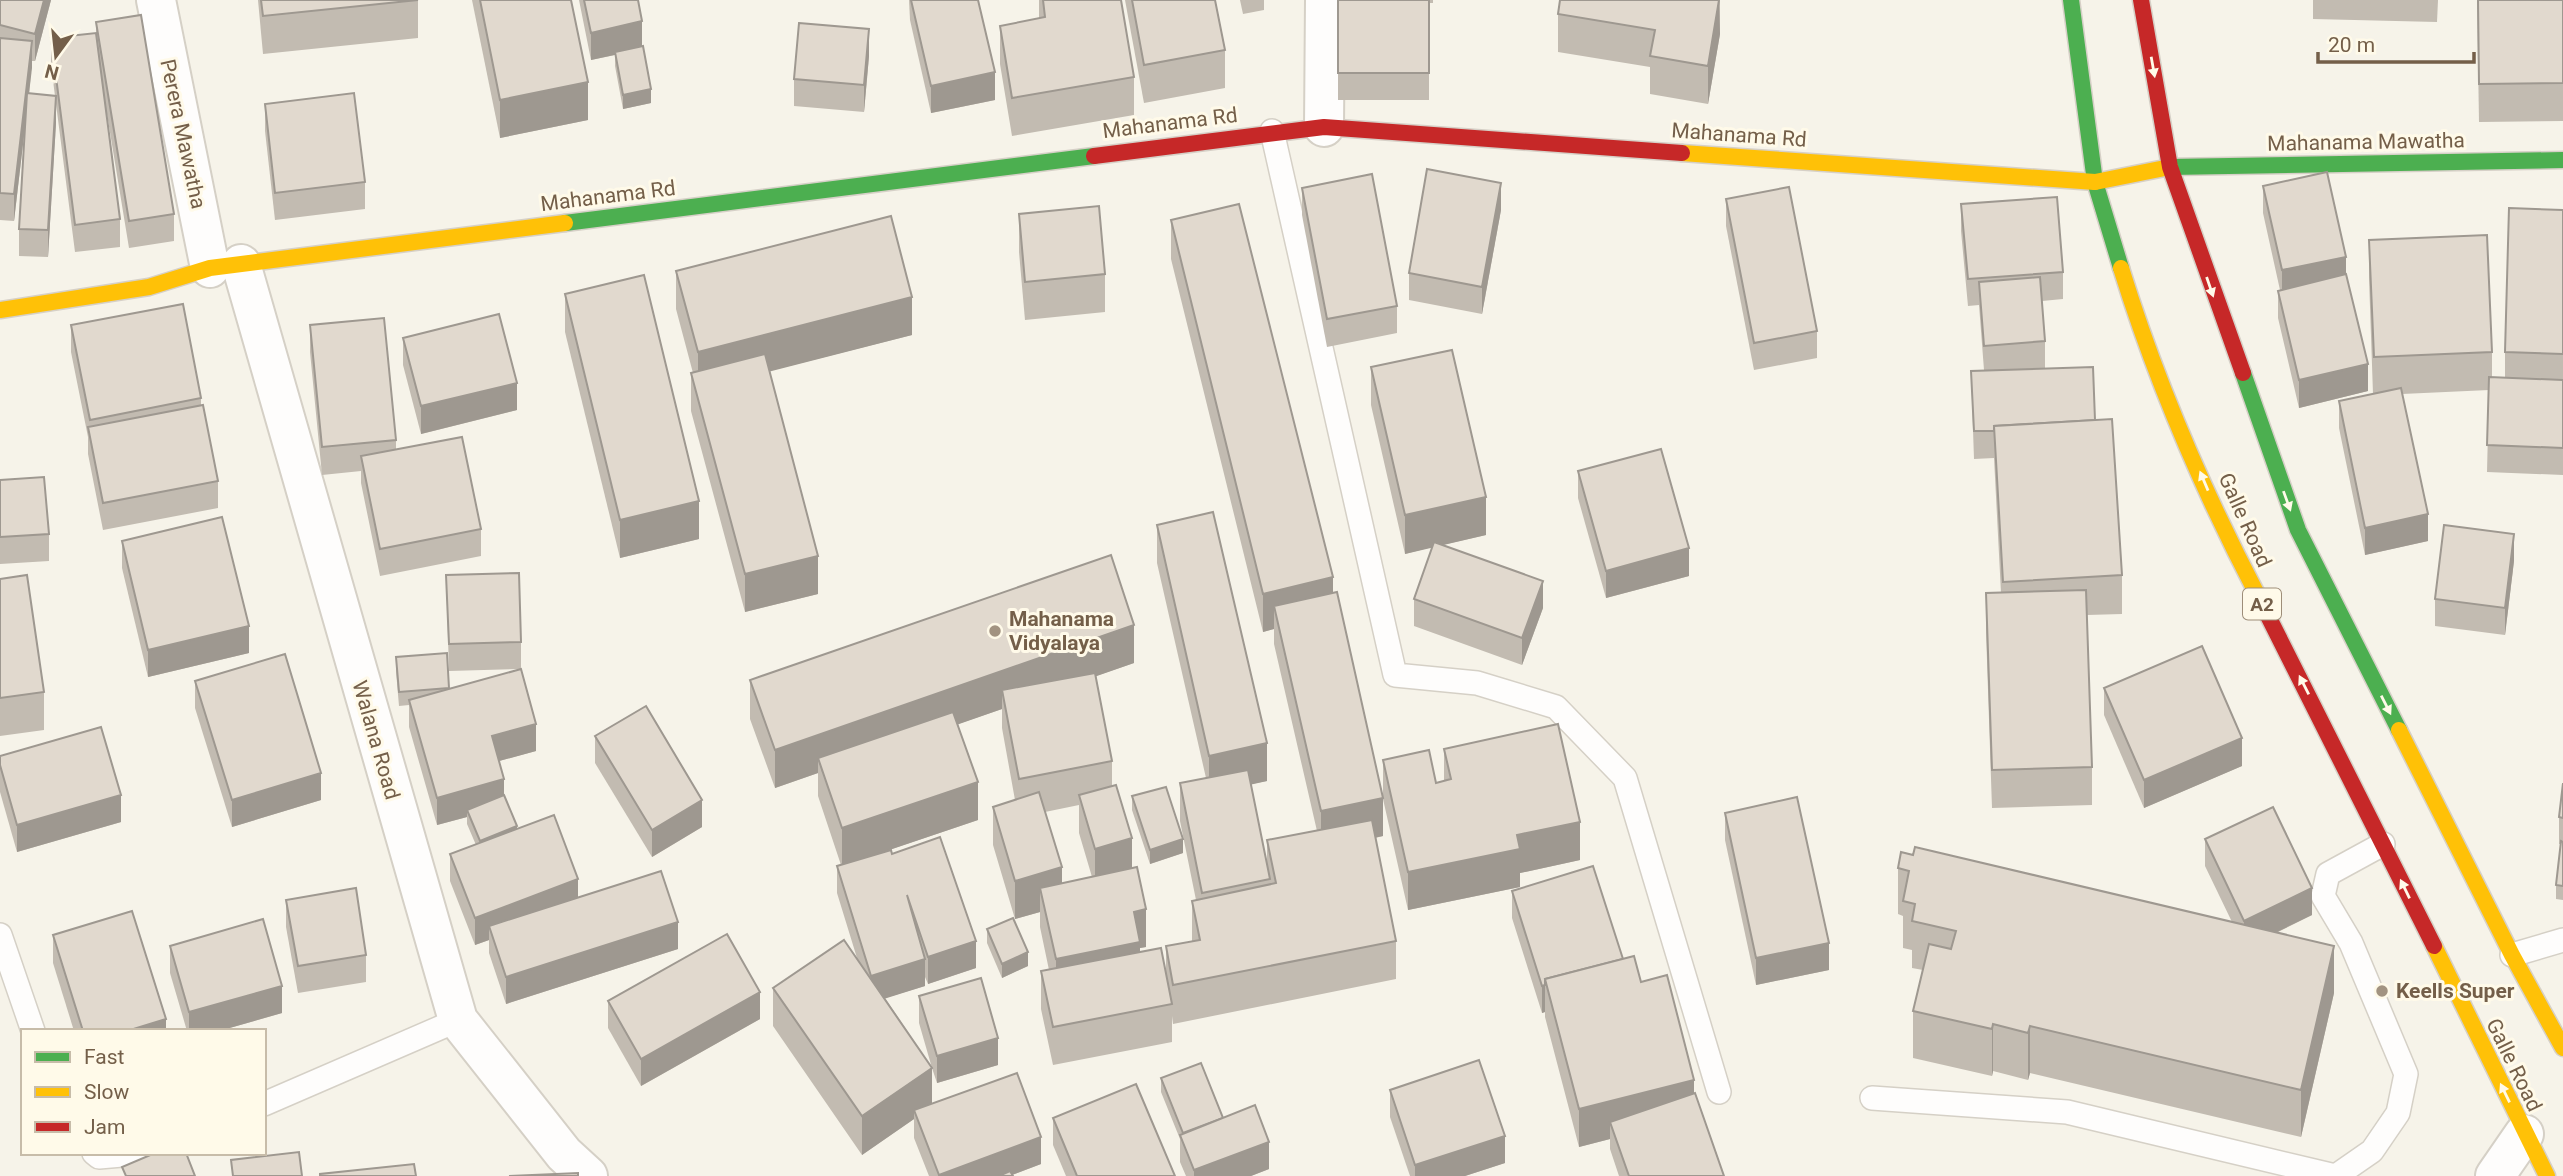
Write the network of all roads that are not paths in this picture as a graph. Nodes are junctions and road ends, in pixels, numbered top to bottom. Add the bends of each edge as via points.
1 (156, 0) edge
2 (1325, 0) edge
3 (2071, 0) edge
4 (2141, 0) edge
5 (1324, 127) junction
6 (1272, 131) junction
7 (2563, 160) edge
8 (2170, 167) junction
9 (2095, 182) junction
10 (235, 265) junction
11 (0, 310) edge
12 (2383, 844) junction
13 (0, 935) edge
14 (2563, 940) edge
15 (2512, 955) junction
16 (458, 1020) junction
17 (32, 1029) edge
18 (2563, 1048) edge
19 (1719, 1093) dead end
20 (1871, 1098) dead end
21 (266, 1103) edge
22 (2524, 1134) junction
23 (96, 1155) edge
24 (122, 1155) edge
25 (588, 1176) edge
26 (2335, 1176) edge
27 (2495, 1176) edge
28 (2547, 1176) edge

1 - 10 street, Perera Mawatha
2 - 5 street
3 - 9 main road, Galle Road / A2
4 -> 8 main road, Galle Road
5 - 6 main road, Mahanama Rd
5 - 9 main road, Mahanama Rd
6 - 10 main road, Mahanama Rd
6 - 19 lane via 1395,675 1477,683 1556,708 1625,778
7 - 8 main road, Mahanama Mawatha
8 - 9 main road, Mahanama Rd
8 -> 15 main road, Galle Road via 2298,530
12 -> 9 main road, Galle Road / A2 via 2216,508 2145,344
10 - 11 main road, Mahanama Rd via 149,287
10 - 16 street, Walana Road
22 -> 12 main road, Galle Road / A2
12 - 26 lane via 2328,874 2323,896 2351,943 2406,1074 2398,1113 2372,1151
13 - 17 lane
14 - 15 lane
15 - 18 main road, Galle Road
16 - 21 lane
16 - 25 street, Walana Road via 564,1154
20 - 26 lane via 2067,1112
22 - 27 street
22 - 28 main road, Galle Road / A2
23 - 24 lane

